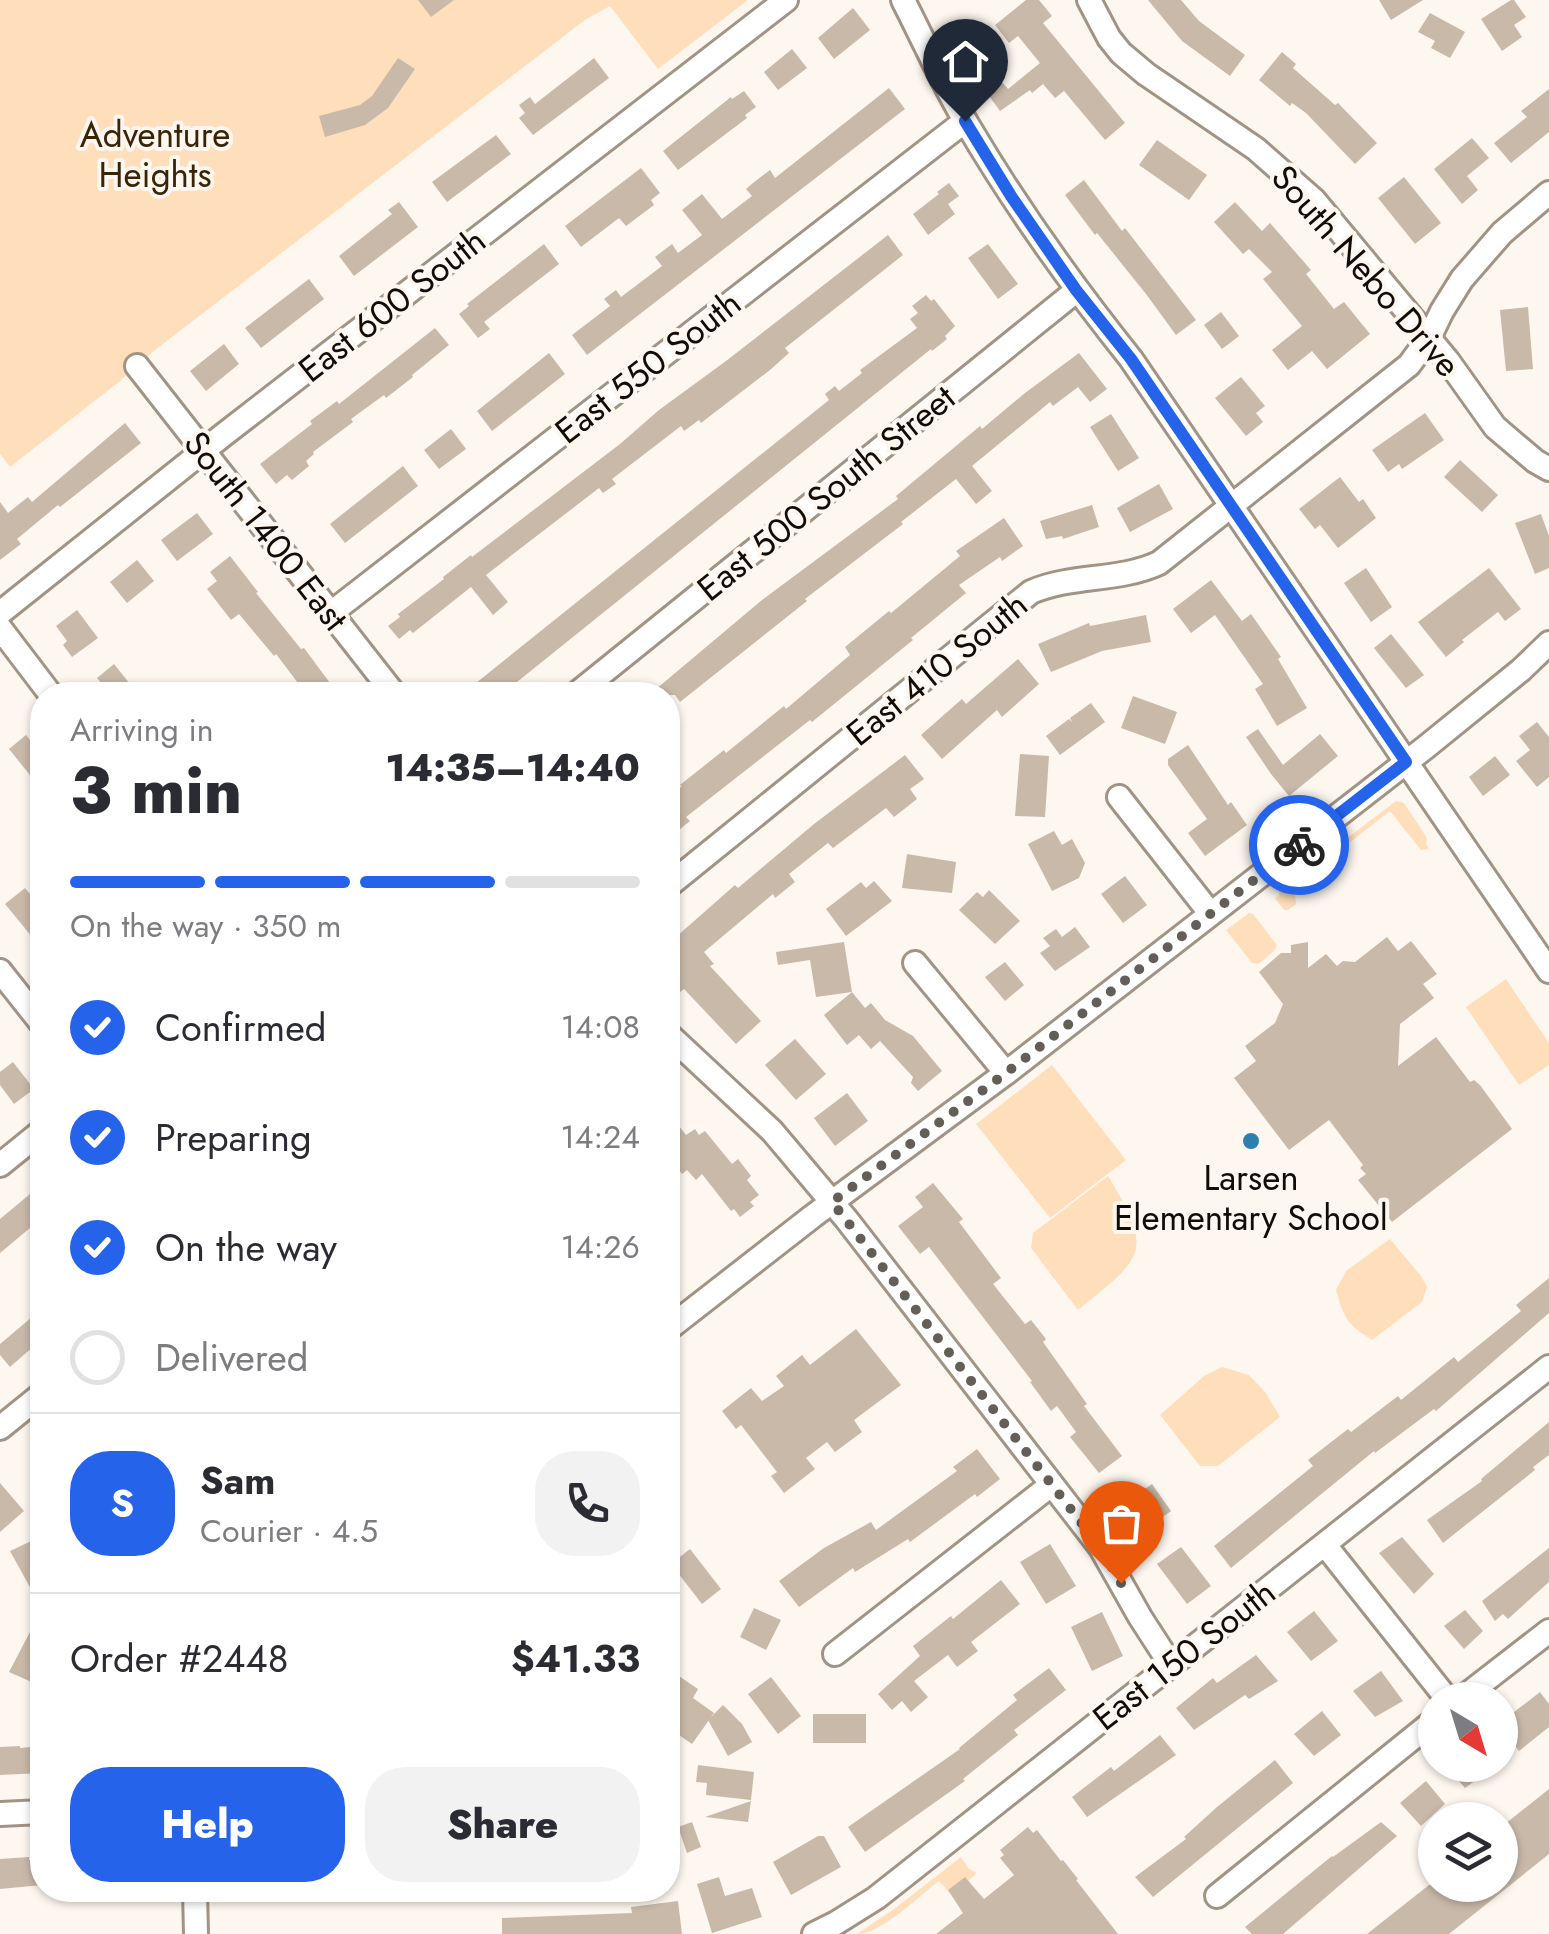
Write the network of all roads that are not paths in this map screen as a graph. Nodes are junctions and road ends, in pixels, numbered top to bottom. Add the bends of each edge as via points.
1 (786, 0) edge
2 (902, 0) edge
3 (1090, 0) edge
4 (965, 121) junction
5 (1549, 194) edge
6 (1076, 290) junction
7 (1429, 338) junction
8 (137, 366) dead end
9 (203, 450) junction
10 (1549, 469) edge
11 (1232, 506) junction
12 (331, 613) junction
13 (0, 614) edge
14 (0, 628) edge
15 (1549, 643) edge
16 (41, 682) edge
17 (385, 682) edge
18 (591, 682) edge
19 (1406, 762) junction
20 (1119, 797) dead end
21 (680, 876) edge
22 (1210, 914) junction
23 (915, 963) dead end
24 (0, 970) edge
25 (1549, 971) edge
26 (30, 1009) edge
27 (680, 1045) edge
28 (1006, 1073) junction
29 (30, 1141) edge
30 (0, 1165) edge
31 (832, 1202) junction
32 (680, 1320) edge
33 (1549, 1367) edge
34 (30, 1404) edge
35 (0, 1428) edge
36 (1051, 1485) junction
37 (1325, 1546) junction
38 (1549, 1631) edge
39 (835, 1654) dead end
40 (1171, 1665) junction
41 (1434, 1682) edge
42 (1483, 1682) edge
43 (1418, 1734) edge
44 (30, 1813) edge
45 (0, 1814) edge
46 (1218, 1896) dead end
47 (195, 1902) edge
48 (196, 1934) edge
49 (814, 1934) edge

1 - 9 street, East 600 South
2 - 4 street
3 - 7 street, South Nebo Drive via 1121,54 1274,162 1314,200
4 - 6 street
4 - 12 street, East 550 South
5 - 7 street, East 410 South via 1462,279
6 - 11 street
6 - 18 street, East 500 South Street
7 - 10 street, South Nebo Drive via 1495,427
7 - 11 street, East 410 South via 1409,365
8 - 9 street, South 1400 East
9 - 12 street, South 1400 East
9 - 13 street, East 600 South
11 - 19 street
11 - 21 street, East 410 South via 1146,569 1030,592
12 - 17 street, South 1400 East
14 - 16 street
15 - 19 street
19 - 22 street
19 - 25 street
20 - 22 street
22 - 28 street
23 - 28 street
24 - 26 street
27 - 31 street via 772,1131
28 - 31 street
29 - 30 street
31 - 32 street
31 - 36 street
33 - 37 street, East 150 South
34 - 35 street
36 - 39 street
36 - 40 street via 1101,1548
37 - 40 street, East 150 South
37 - 41 street
38 - 42 street
40 - 49 street, East 150 South via 876,1898
43 - 46 street
44 - 45 street
47 - 48 street

